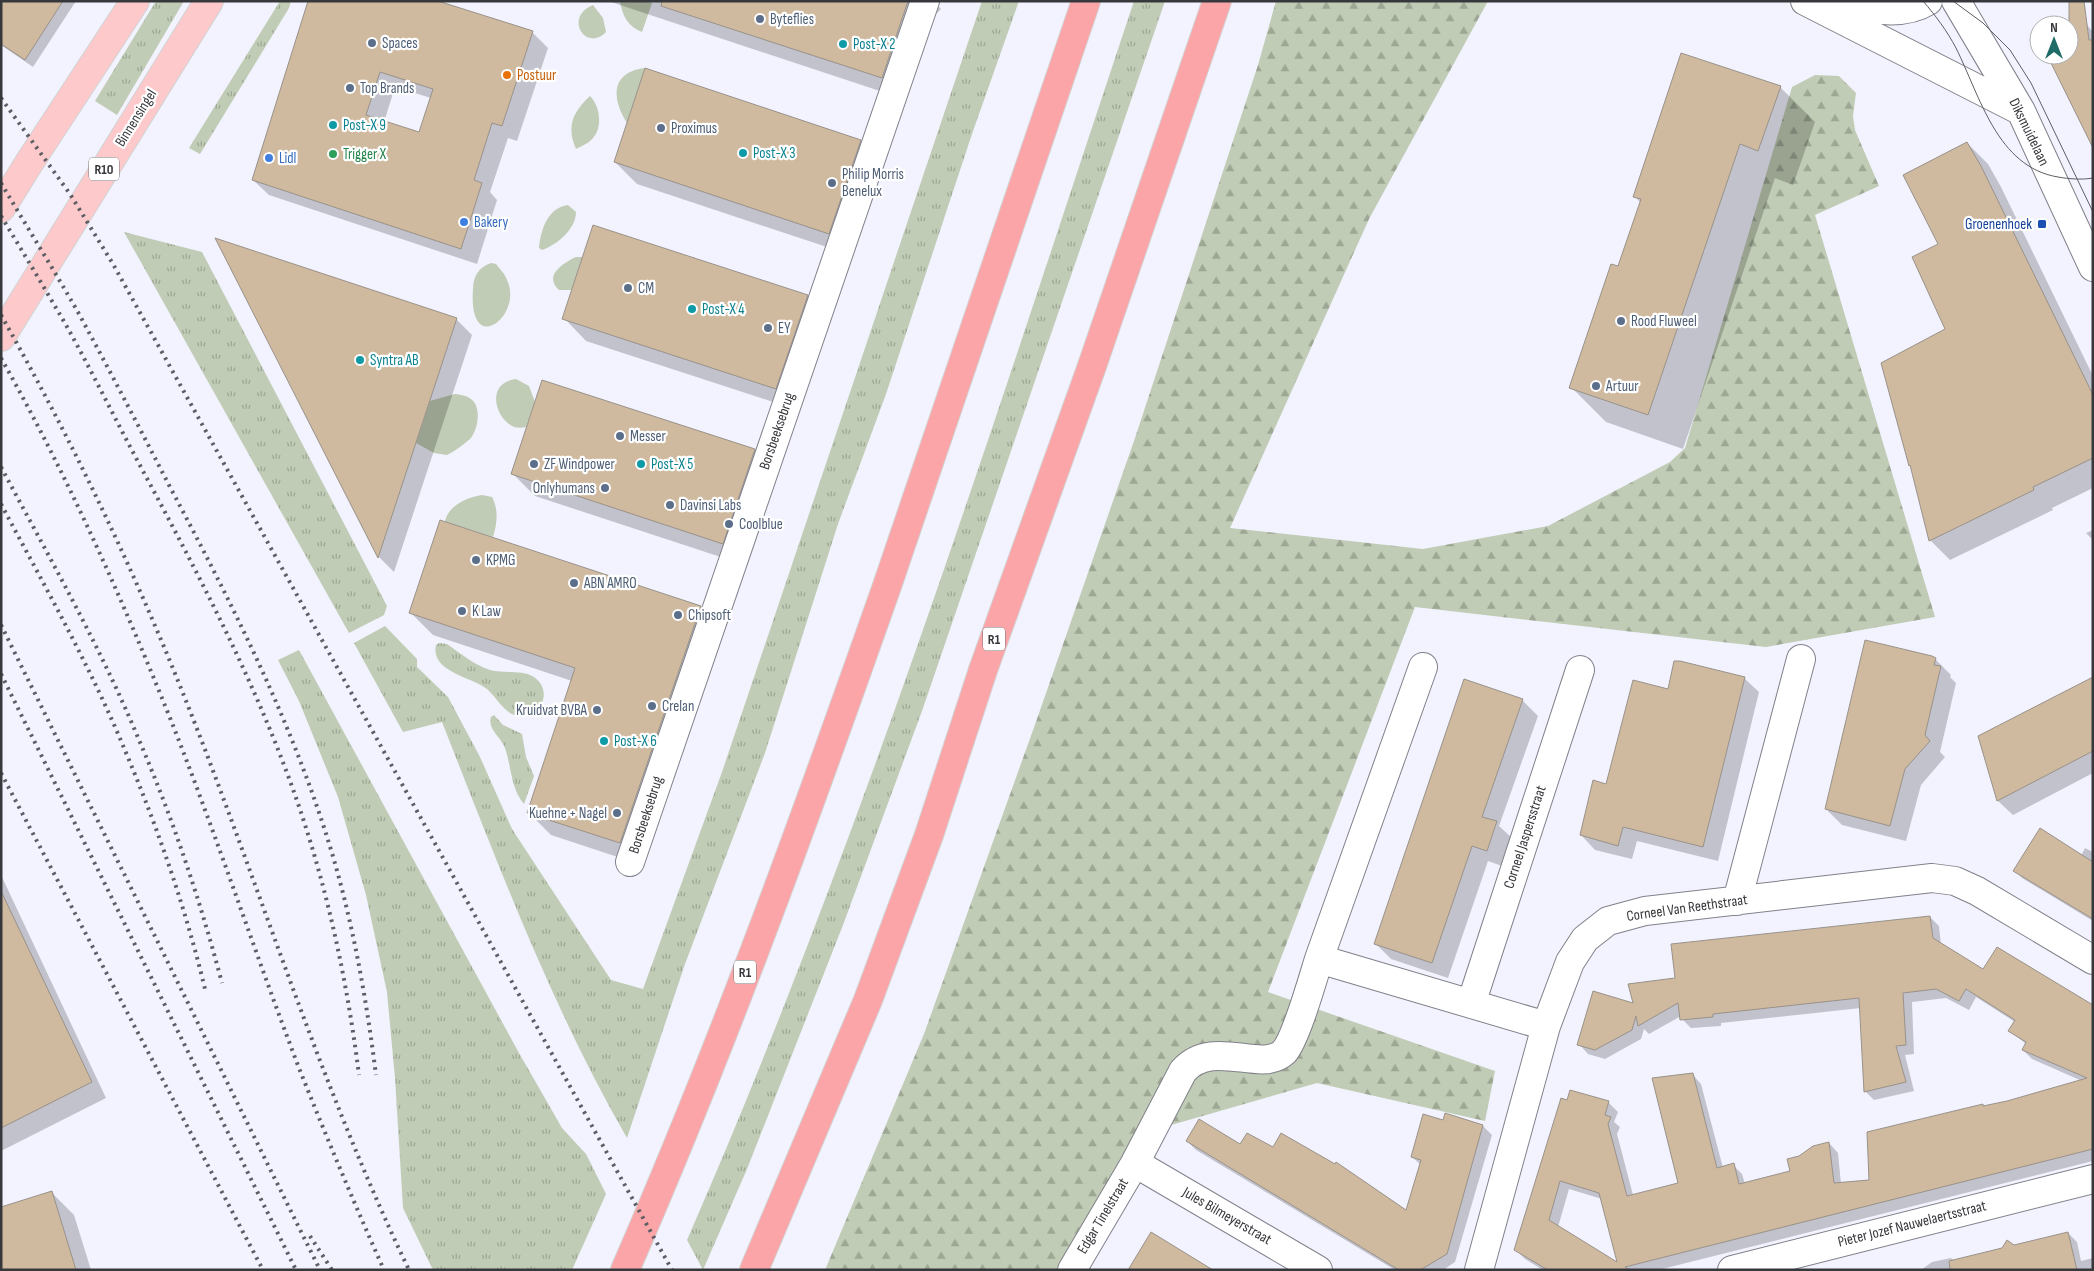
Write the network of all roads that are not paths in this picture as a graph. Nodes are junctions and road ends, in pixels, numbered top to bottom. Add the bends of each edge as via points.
1 (135, 1) edge
2 (209, 1) edge
3 (925, 1) edge
4 (1086, 1) edge
5 (1217, 1) edge
6 (1805, 1) edge
7 (1841, 1) edge
8 (1928, 1) edge
9 (1956, 1) edge
10 (2022, 111) junction
11 (1, 208) edge
12 (2093, 267) edge
13 (1, 337) edge
14 (1801, 659) dead end
15 (1423, 667) dead end
16 (1580, 670) dead end
17 (630, 862) dead end
18 (1736, 901) junction
19 (1319, 959) junction
20 (2093, 960) edge
21 (1471, 1004) junction
22 (1546, 1026) junction
23 (1135, 1163) junction
24 (2093, 1179) edge
25 (624, 1270) edge
26 (754, 1270) edge
27 (1072, 1270) edge
28 (1318, 1270) edge
29 (1479, 1270) edge
30 (1732, 1270) edge

1 - 11 main road
2 - 13 main road, Binnensingel / R10
3 - 17 street, Borsbeeksebrug
4 - 25 highway, R1 via 988,295 810,801 690,1117
5 - 26 highway, R1 via 1092,366 983,670 929,835 868,1000
6 - 10 street
7 - 8 street via 1865,9 1881,10 1915,8
9 - 10 street, Diksmuidelaan
10 - 12 street, Diksmuidelaan
14 - 18 street
15 - 19 street
16 - 21 street, Corneel Jaspersstraat
18 - 20 street, Corneel Van Reethstraat via 1932,878 1955,881 1977,890
18 - 22 street, Corneel Van Reethstraat via 1645,911 1608,920 1585,939 1570,962
19 - 21 street
19 - 23 street via 1291,1040 1283,1053 1269,1059 1218,1055 1190,1063 1159,1114
21 - 22 street
22 - 29 street, Corneel Van Reethstraat
23 - 27 street, Edgar Tinelstraat
23 - 28 street, Jules Bilmeyerstraat
24 - 30 street, Pieter Jozef Nauwelaertsstraat

